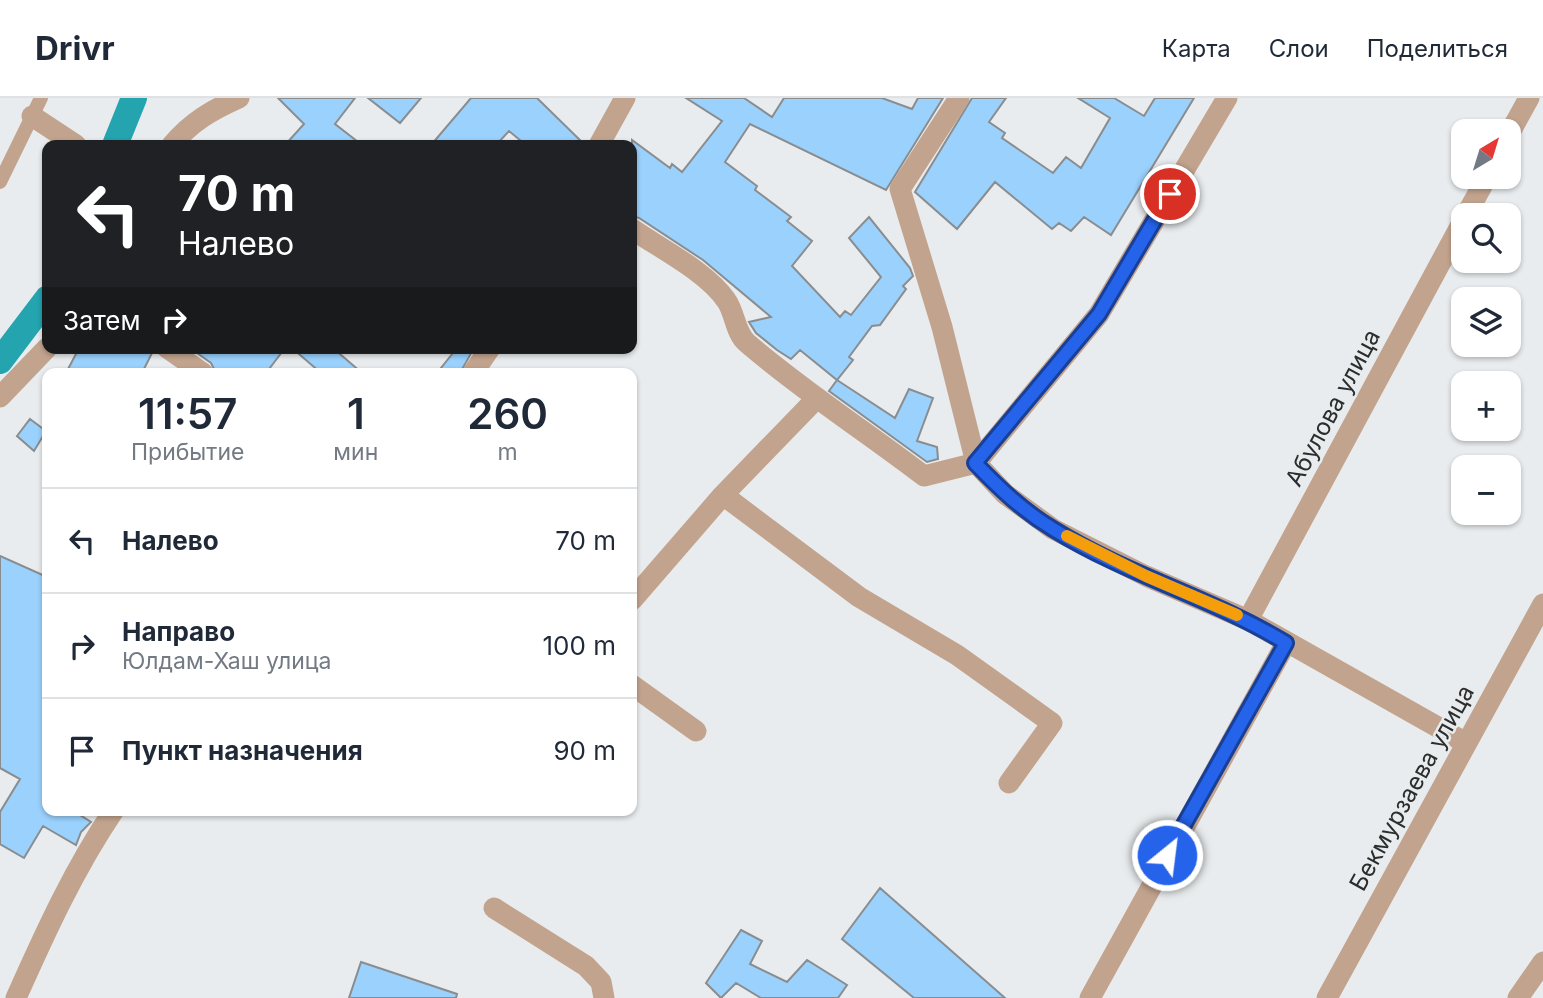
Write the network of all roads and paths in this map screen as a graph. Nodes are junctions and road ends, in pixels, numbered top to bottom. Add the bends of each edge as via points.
1 (239, 98) edge
2 (625, 98) edge
3 (959, 98) edge
4 (1227, 98) edge
5 (1529, 98) edge
6 (36, 107) edge
7 (1517, 119) edge
8 (71, 140) edge
9 (177, 140) edge
10 (602, 140) edge
11 (0, 182) edge
12 (637, 232) edge
13 (1451, 243) edge
14 (42, 353) edge
15 (176, 354) edge
16 (196, 368) edge
17 (0, 397) edge
18 (816, 399) junction
19 (975, 463) junction
20 (723, 495) junction
21 (637, 594) edge
22 (1543, 604) edge
23 (1248, 620) junction
24 (1286, 643) junction
25 (637, 689) edge
26 (696, 731) dead end
27 (1466, 743) junction
28 (1009, 783) dead end
29 (110, 816) edge
30 (494, 908) dead end
31 (1543, 962) edge
32 (16, 998) edge
33 (604, 998) edge
34 (1090, 998) edge
35 (1327, 998) edge
36 (1518, 998) edge

1 - 9 street via 213,109
2 - 10 street
3 - 19 street via 900,189 942,327
4 - 19 street via 1099,314
5 - 7 street
6 - 8 street
6 - 11 lane
12 - 18 street via 713,284 727,301 743,340
13 - 23 street, Абулова улица
14 - 17 street
15 - 16 street
18 - 19 street via 924,476
18 - 20 street
19 - 23 street via 1005,494 1053,530
20 - 21 street
20 - 28 street via 859,597 957,655 1052,723
22 - 27 street, Бекмурзаева улица
23 - 24 street
24 - 27 street
24 - 34 street
25 - 26 street
27 - 35 street, Бекмурзаева улица
29 - 32 street via 58,906
30 - 33 street via 586,966 601,982
31 - 36 street

